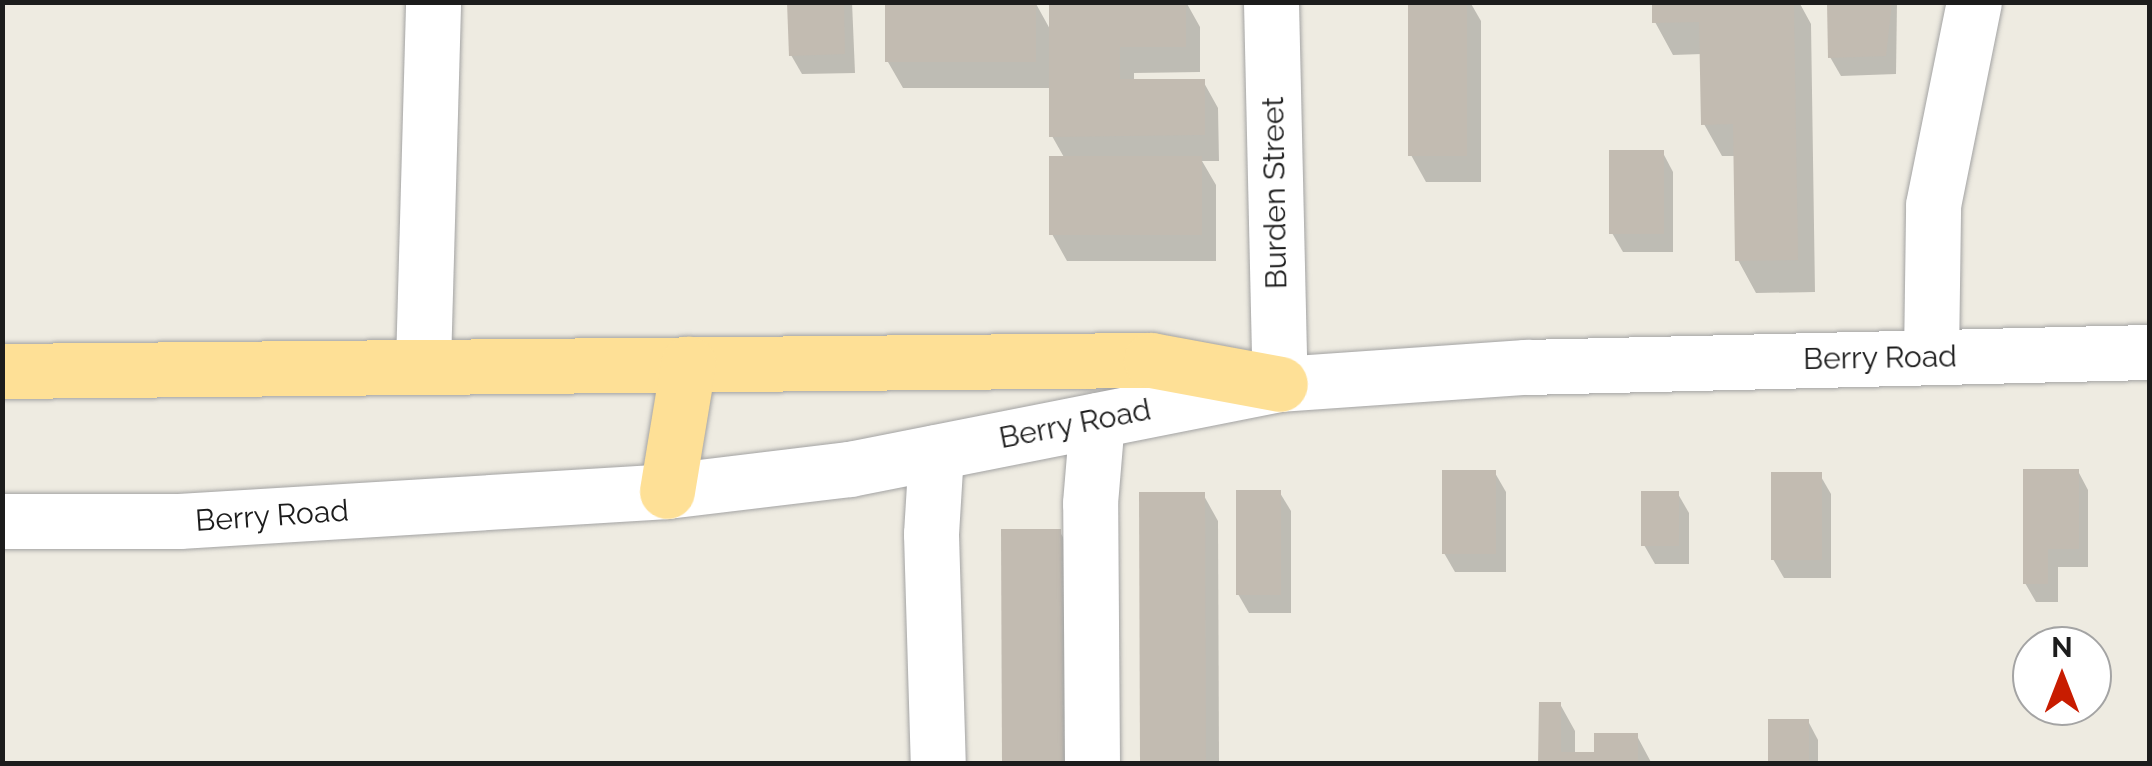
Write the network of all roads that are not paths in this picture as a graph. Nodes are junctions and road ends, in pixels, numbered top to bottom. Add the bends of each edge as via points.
1 (433, 2) edge
2 (1271, 2) edge
3 (1974, 2) edge
4 (2150, 352) edge
5 (1931, 357) junction
6 (423, 364) junction
7 (688, 364) junction
8 (2, 371) edge
9 (1280, 384) junction
10 (1096, 420) junction
11 (936, 452) junction
12 (667, 491) junction
13 (2, 521) edge
14 (938, 764) edge
15 (1092, 764) edge

1 - 6 street
2 - 9 street, Burden Street
3 - 5 street via 1933,205
4 - 5 street, Berry Road
5 - 9 street, Berry Road via 1526,368
6 - 7 main road
6 - 8 main road
7 - 9 main road via 1151,360
7 - 12 main road
9 - 10 street, Berry Road
10 - 11 street, Berry Road
10 - 15 street via 1090,503
11 - 12 street, Berry Road
11 - 14 street via 930,534
12 - 13 street, Berry Road via 180,521

